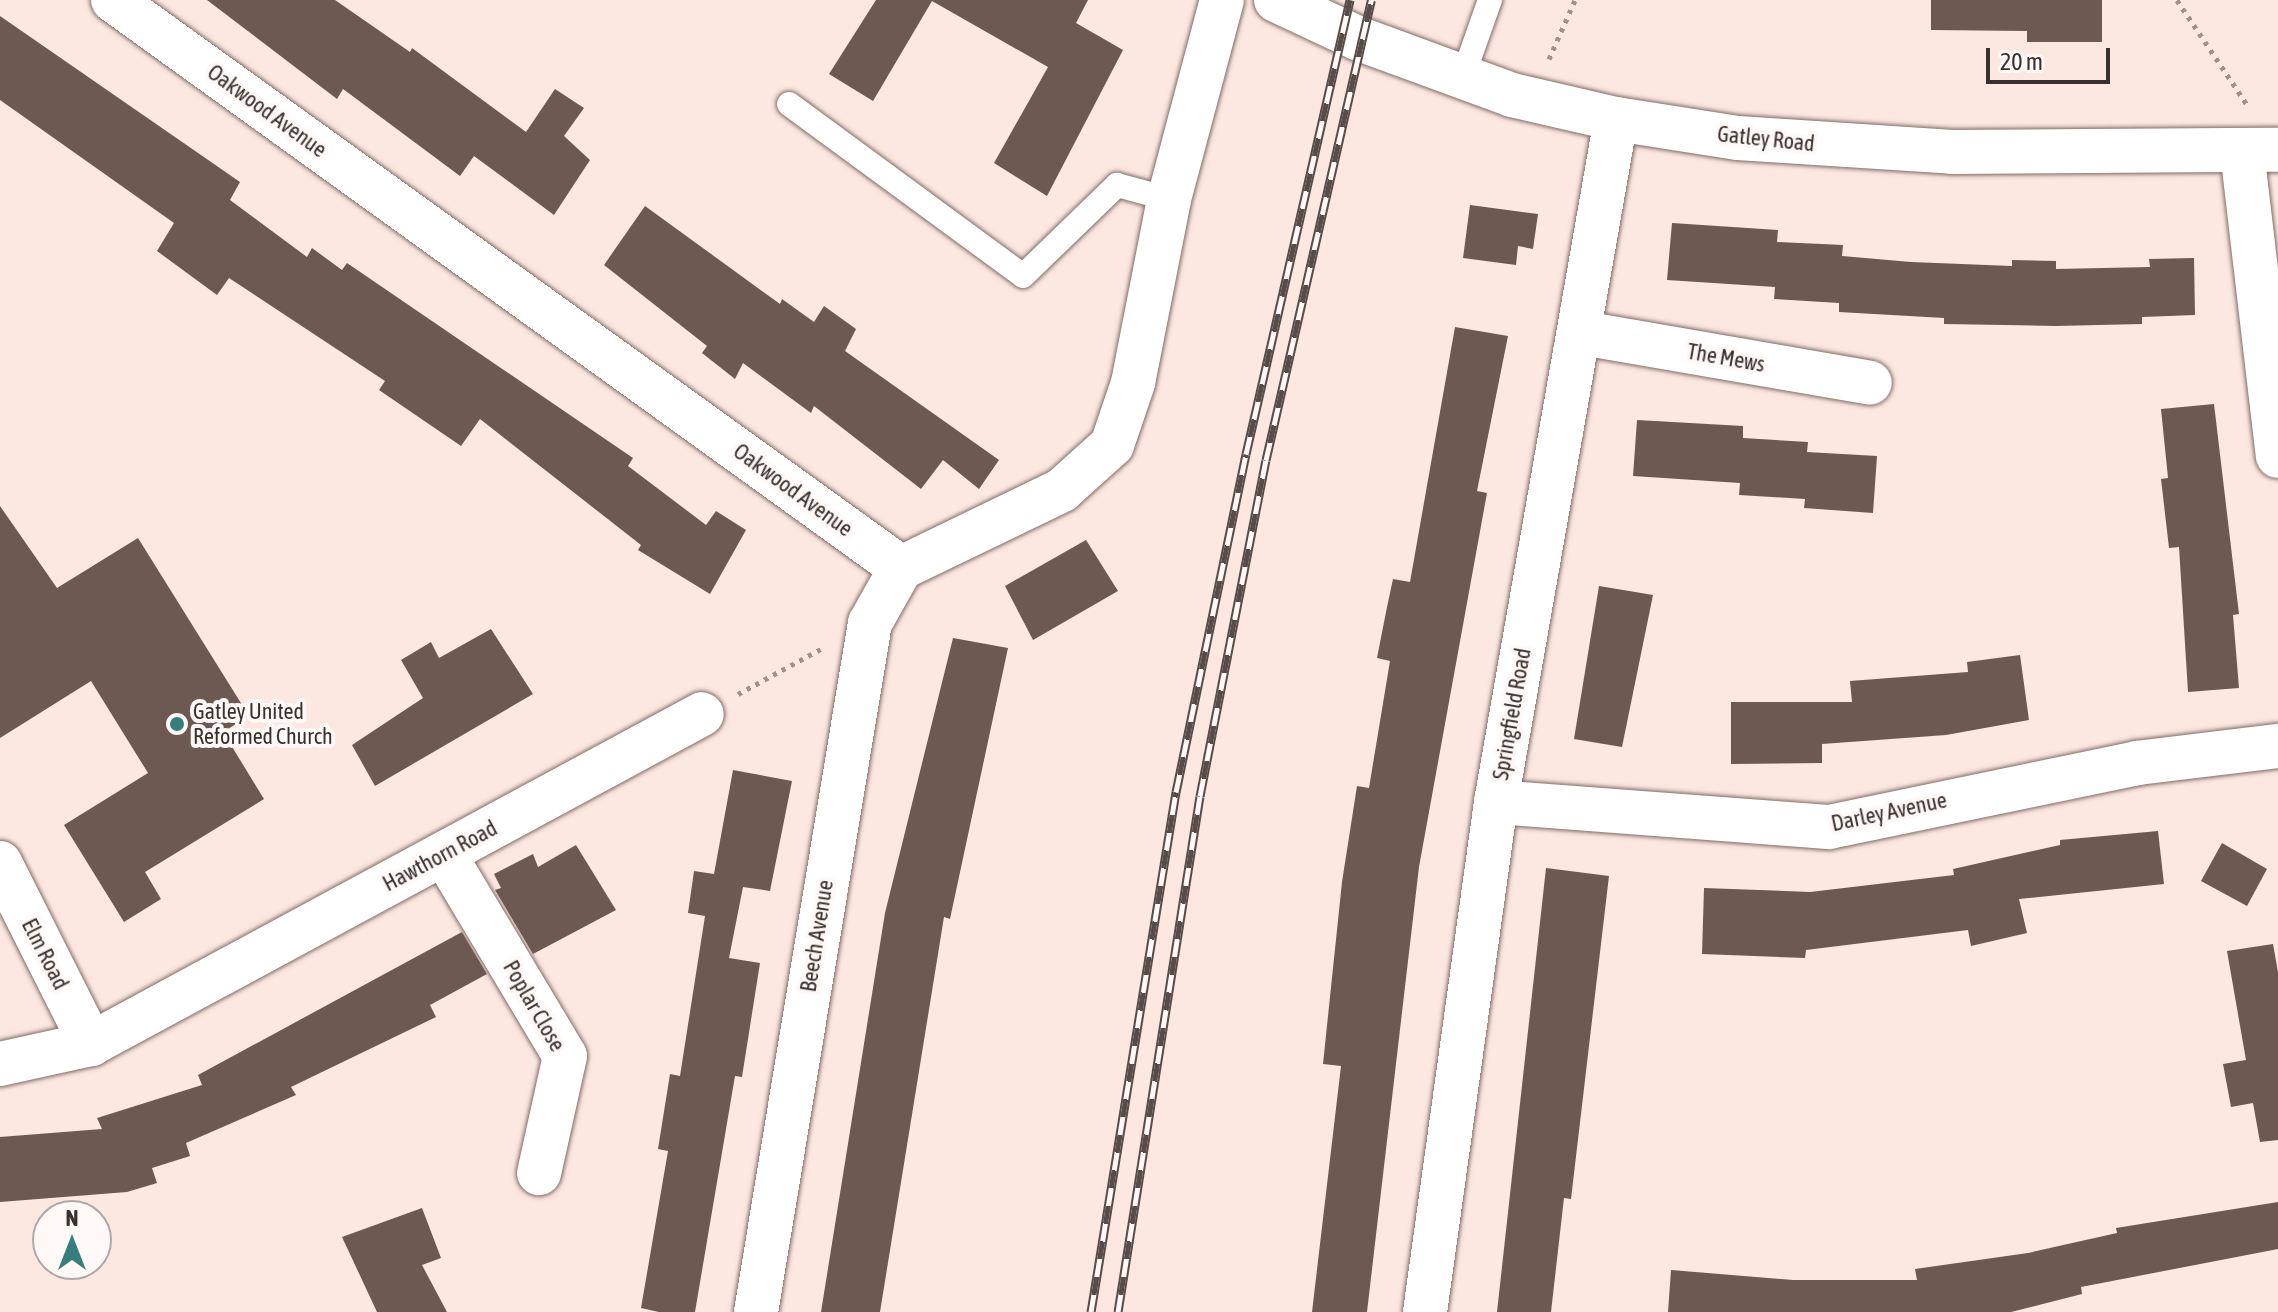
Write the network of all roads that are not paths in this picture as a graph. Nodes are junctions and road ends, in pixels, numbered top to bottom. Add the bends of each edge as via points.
1 (113, 0) edge
2 (1222, 0) edge
3 (1276, 0) edge
4 (1490, 0) edge
5 (1462, 79) junction
6 (789, 104) dead end
7 (1616, 119) junction
8 (2266, 150) edge
9 (1169, 199) junction
10 (1582, 333) junction
11 (1870, 383) dead end
12 (2278, 456) edge
13 (901, 568) junction
14 (702, 714) road end
15 (2278, 746) edge
16 (1496, 802) junction
17 (444, 854) junction
18 (0, 863) edge
19 (91, 1044) junction
20 (0, 1064) edge
21 (539, 1173) dead end
22 (756, 1312) edge
23 (1425, 1312) edge

1 - 13 street, Oakwood Avenue
2 - 9 street
3 - 5 street, Gatley Road
4 - 5 lane
5 - 7 street, Gatley Road
6 - 9 lane via 1023,276 1117,185
7 - 8 street, Gatley Road via 1738,138 1953,152
7 - 10 street, Springfield Road
8 - 12 street
9 - 13 street via 1133,383 1112,445 1062,490
10 - 11 street, The Mews
10 - 16 street, Springfield Road
13 - 22 street, Beech Avenue via 870,623
14 - 17 street, Hawthorn Road
15 - 16 street, Darley Avenue via 2137,763 1829,827
16 - 23 street, Springfield Road
17 - 19 street, Hawthorn Road
17 - 21 street, Poplar Close via 565,1056
18 - 19 street, Elm Road
19 - 20 street, Hawthorn Road

